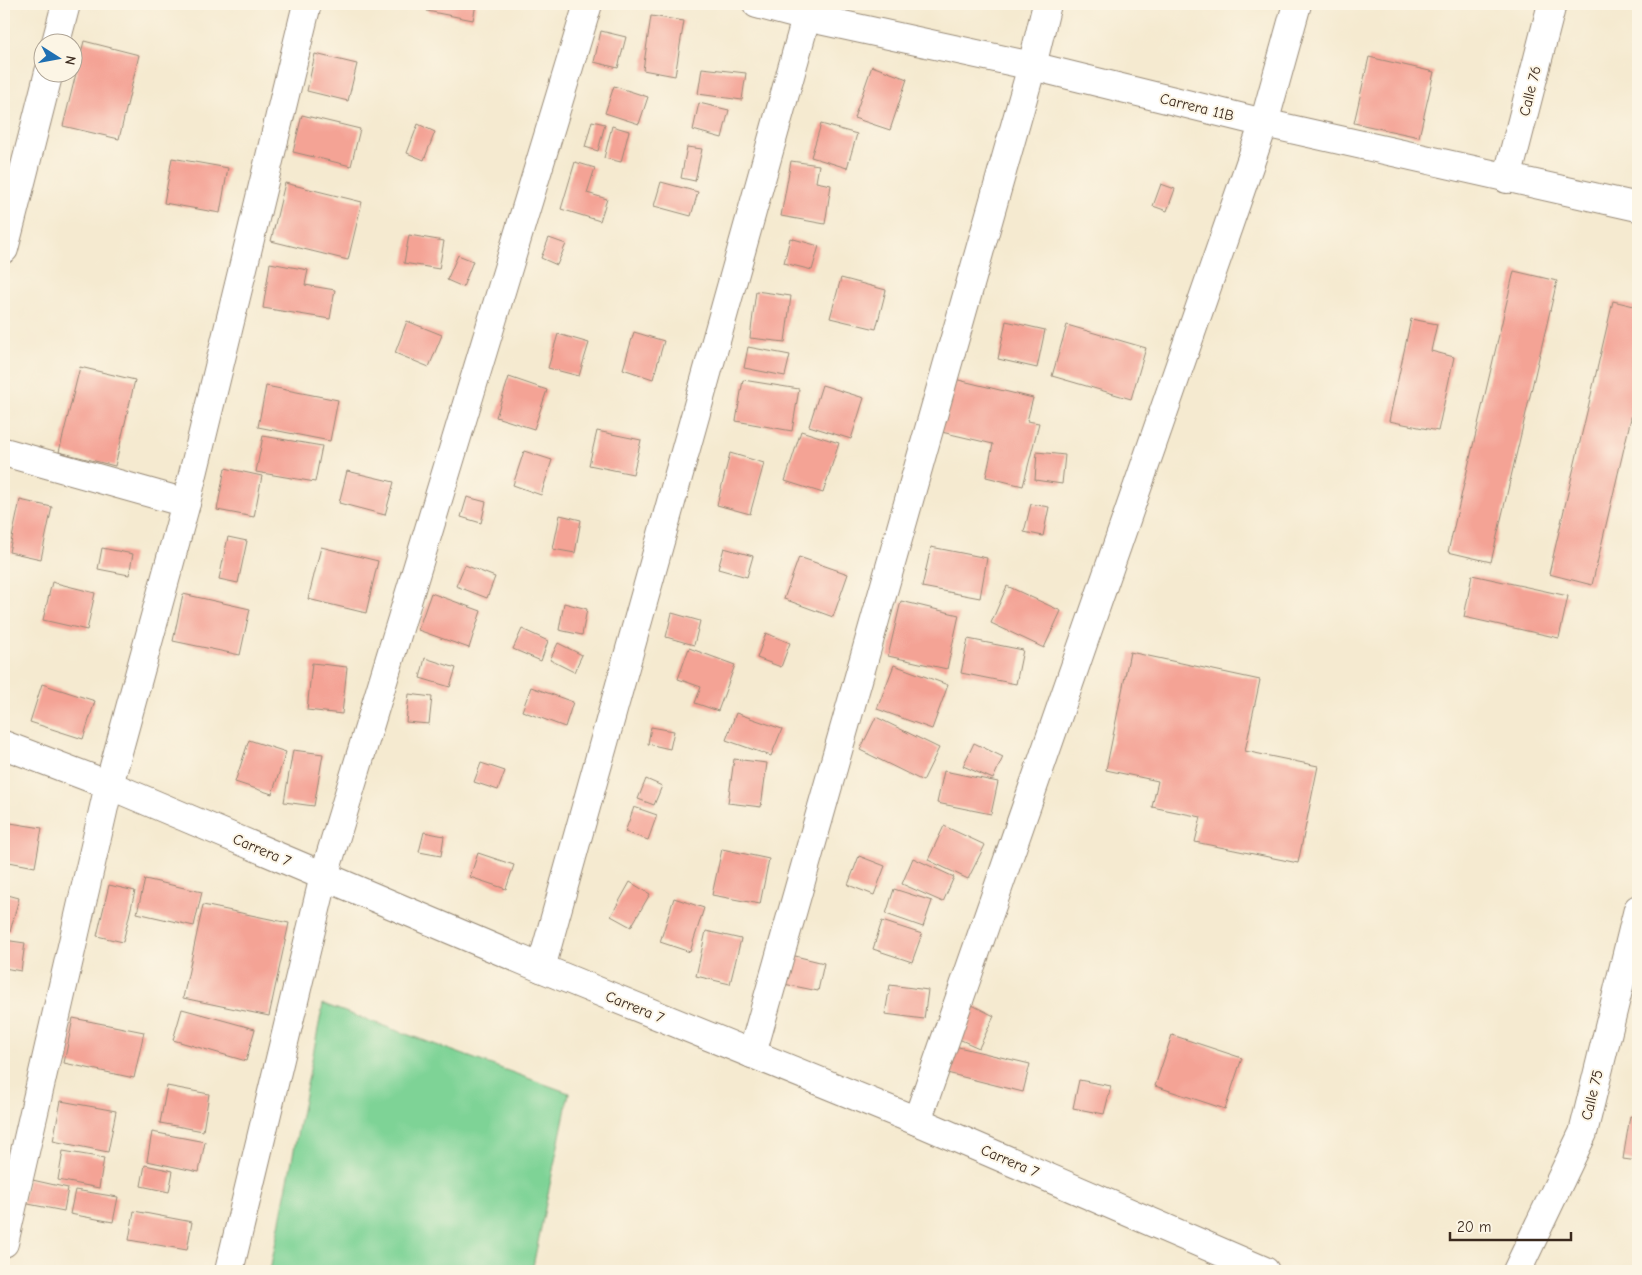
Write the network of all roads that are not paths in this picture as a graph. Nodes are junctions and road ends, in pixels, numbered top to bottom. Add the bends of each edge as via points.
1 (66, 4) edge
2 (307, 4) edge
3 (588, 4) edge
4 (757, 4) edge
5 (1047, 4) edge
6 (1298, 4) edge
7 (1552, 4) edge
8 (808, 10) edge
9 (59, 32) edge
10 (1032, 66) junction
11 (46, 82) edge
12 (1264, 123) junction
13 (1507, 178) junction
14 (1638, 207) edge
15 (4, 249) edge
16 (4, 452) edge
17 (186, 503) junction
18 (4, 745) edge
19 (109, 785) junction
20 (324, 876) junction
21 (1638, 909) edge
22 (541, 968) junction
23 (752, 1054) junction
24 (918, 1121) junction
25 (4, 1243) edge
26 (229, 1271) edge
27 (1265, 1271) edge
28 (1517, 1271) edge

1 - 9 street
2 - 17 street
3 - 20 street
4 - 8 street, Carrera 11B
5 - 10 street
6 - 12 street
7 - 13 street, Calle 76
8 - 10 street, Carrera 11B
8 - 22 street
10 - 12 street, Carrera 11B
10 - 23 street
11 - 15 street
12 - 13 street, Carrera 11B
12 - 24 street
13 - 14 street, Carrera 11B
16 - 17 street
17 - 19 street
18 - 19 street, Carrera 7
19 - 20 street, Carrera 7
19 - 25 street
20 - 22 street, Carrera 7
20 - 26 street
21 - 28 street, Calle 75 via 1583,1133
22 - 23 street, Carrera 7
23 - 24 street, Carrera 7
24 - 27 street, Carrera 7

